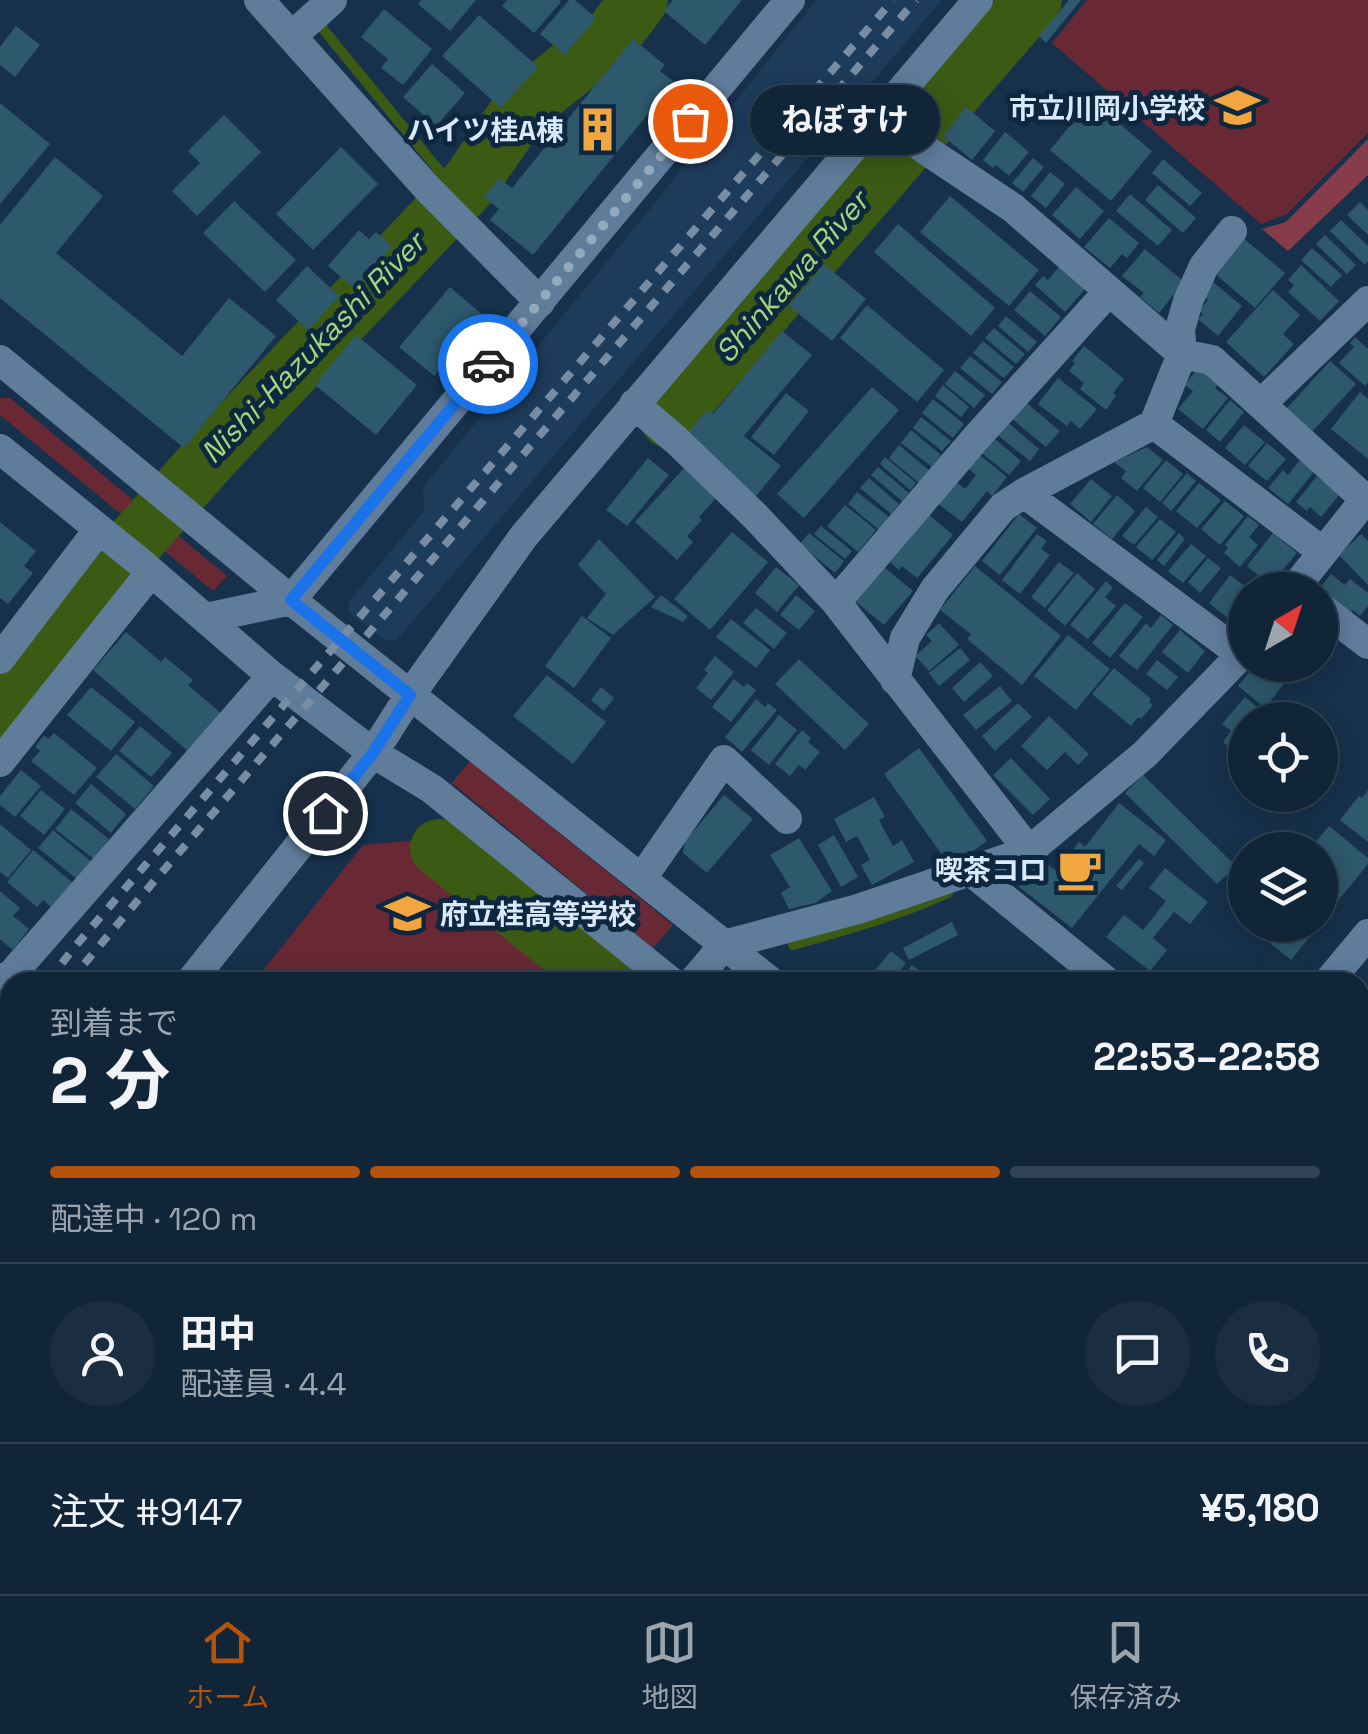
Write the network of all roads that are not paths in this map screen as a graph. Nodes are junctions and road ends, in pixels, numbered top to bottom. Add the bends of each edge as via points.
1 (259, 0) edge
2 (790, 0) edge
3 (978, 0) edge
4 (315, 16) edge
5 (904, 132) junction
6 (1232, 232) dead end
7 (1110, 292) junction
8 (1368, 301) edge
9 (540, 302) junction
10 (1182, 354) junction
11 (1, 363) edge
12 (1261, 404) junction
13 (642, 410) junction
14 (1154, 424) junction
15 (0, 449) edge
16 (1024, 493) junction
17 (1367, 497) edge
18 (106, 534) junction
19 (1323, 552) junction
20 (146, 567) junction
21 (1308, 572) edge
22 (291, 600) junction
23 (836, 602) junction
24 (206, 618) junction
25 (1338, 621) edge
26 (1228, 641) edge
27 (1368, 644) edge
28 (0, 659) edge
29 (1228, 669) edge
30 (272, 676) junction
31 (895, 680) junction
32 (410, 695) junction
33 (373, 753) junction
34 (0, 762) edge
35 (788, 819) dead end
36 (1028, 851) junction
37 (972, 872) junction
38 (642, 878) junction
39 (1368, 934) edge
40 (724, 945) junction
41 (14, 972) edge
42 (198, 972) edge
43 (659, 972) edge
44 (701, 972) edge
45 (758, 972) edge
46 (1095, 972) edge
47 (1336, 972) edge

1 - 4 street
2 - 9 street
3 - 5 street
4 - 9 street via 428,189
5 - 7 street via 1013,208
5 - 13 street
6 - 10 street via 1204,266 1188,301
7 - 10 street
7 - 23 street
8 - 12 street
9 - 22 street
10 - 12 street via 1212,360
10 - 14 street
11 - 22 street
12 - 17 street
13 - 23 street
13 - 32 street via 524,536
14 - 16 street
14 - 19 street
15 - 18 street
16 - 26 street
16 - 31 street via 1004,507 935,589 905,638
17 - 19 street
18 - 20 street
18 - 28 street
19 - 21 street
20 - 24 street
20 - 34 street
22 - 24 street
22 - 32 street
23 - 31 street
24 - 30 street
25 - 27 street
29 - 36 street via 1145,754
30 - 33 street
30 - 41 street
31 - 36 street
32 - 33 street
32 - 38 street
33 - 42 street
33 - 43 street via 432,789
35 - 38 street via 724,760
36 - 37 street
37 - 40 street
37 - 46 street
38 - 40 street
39 - 47 street
40 - 44 street
40 - 45 street

